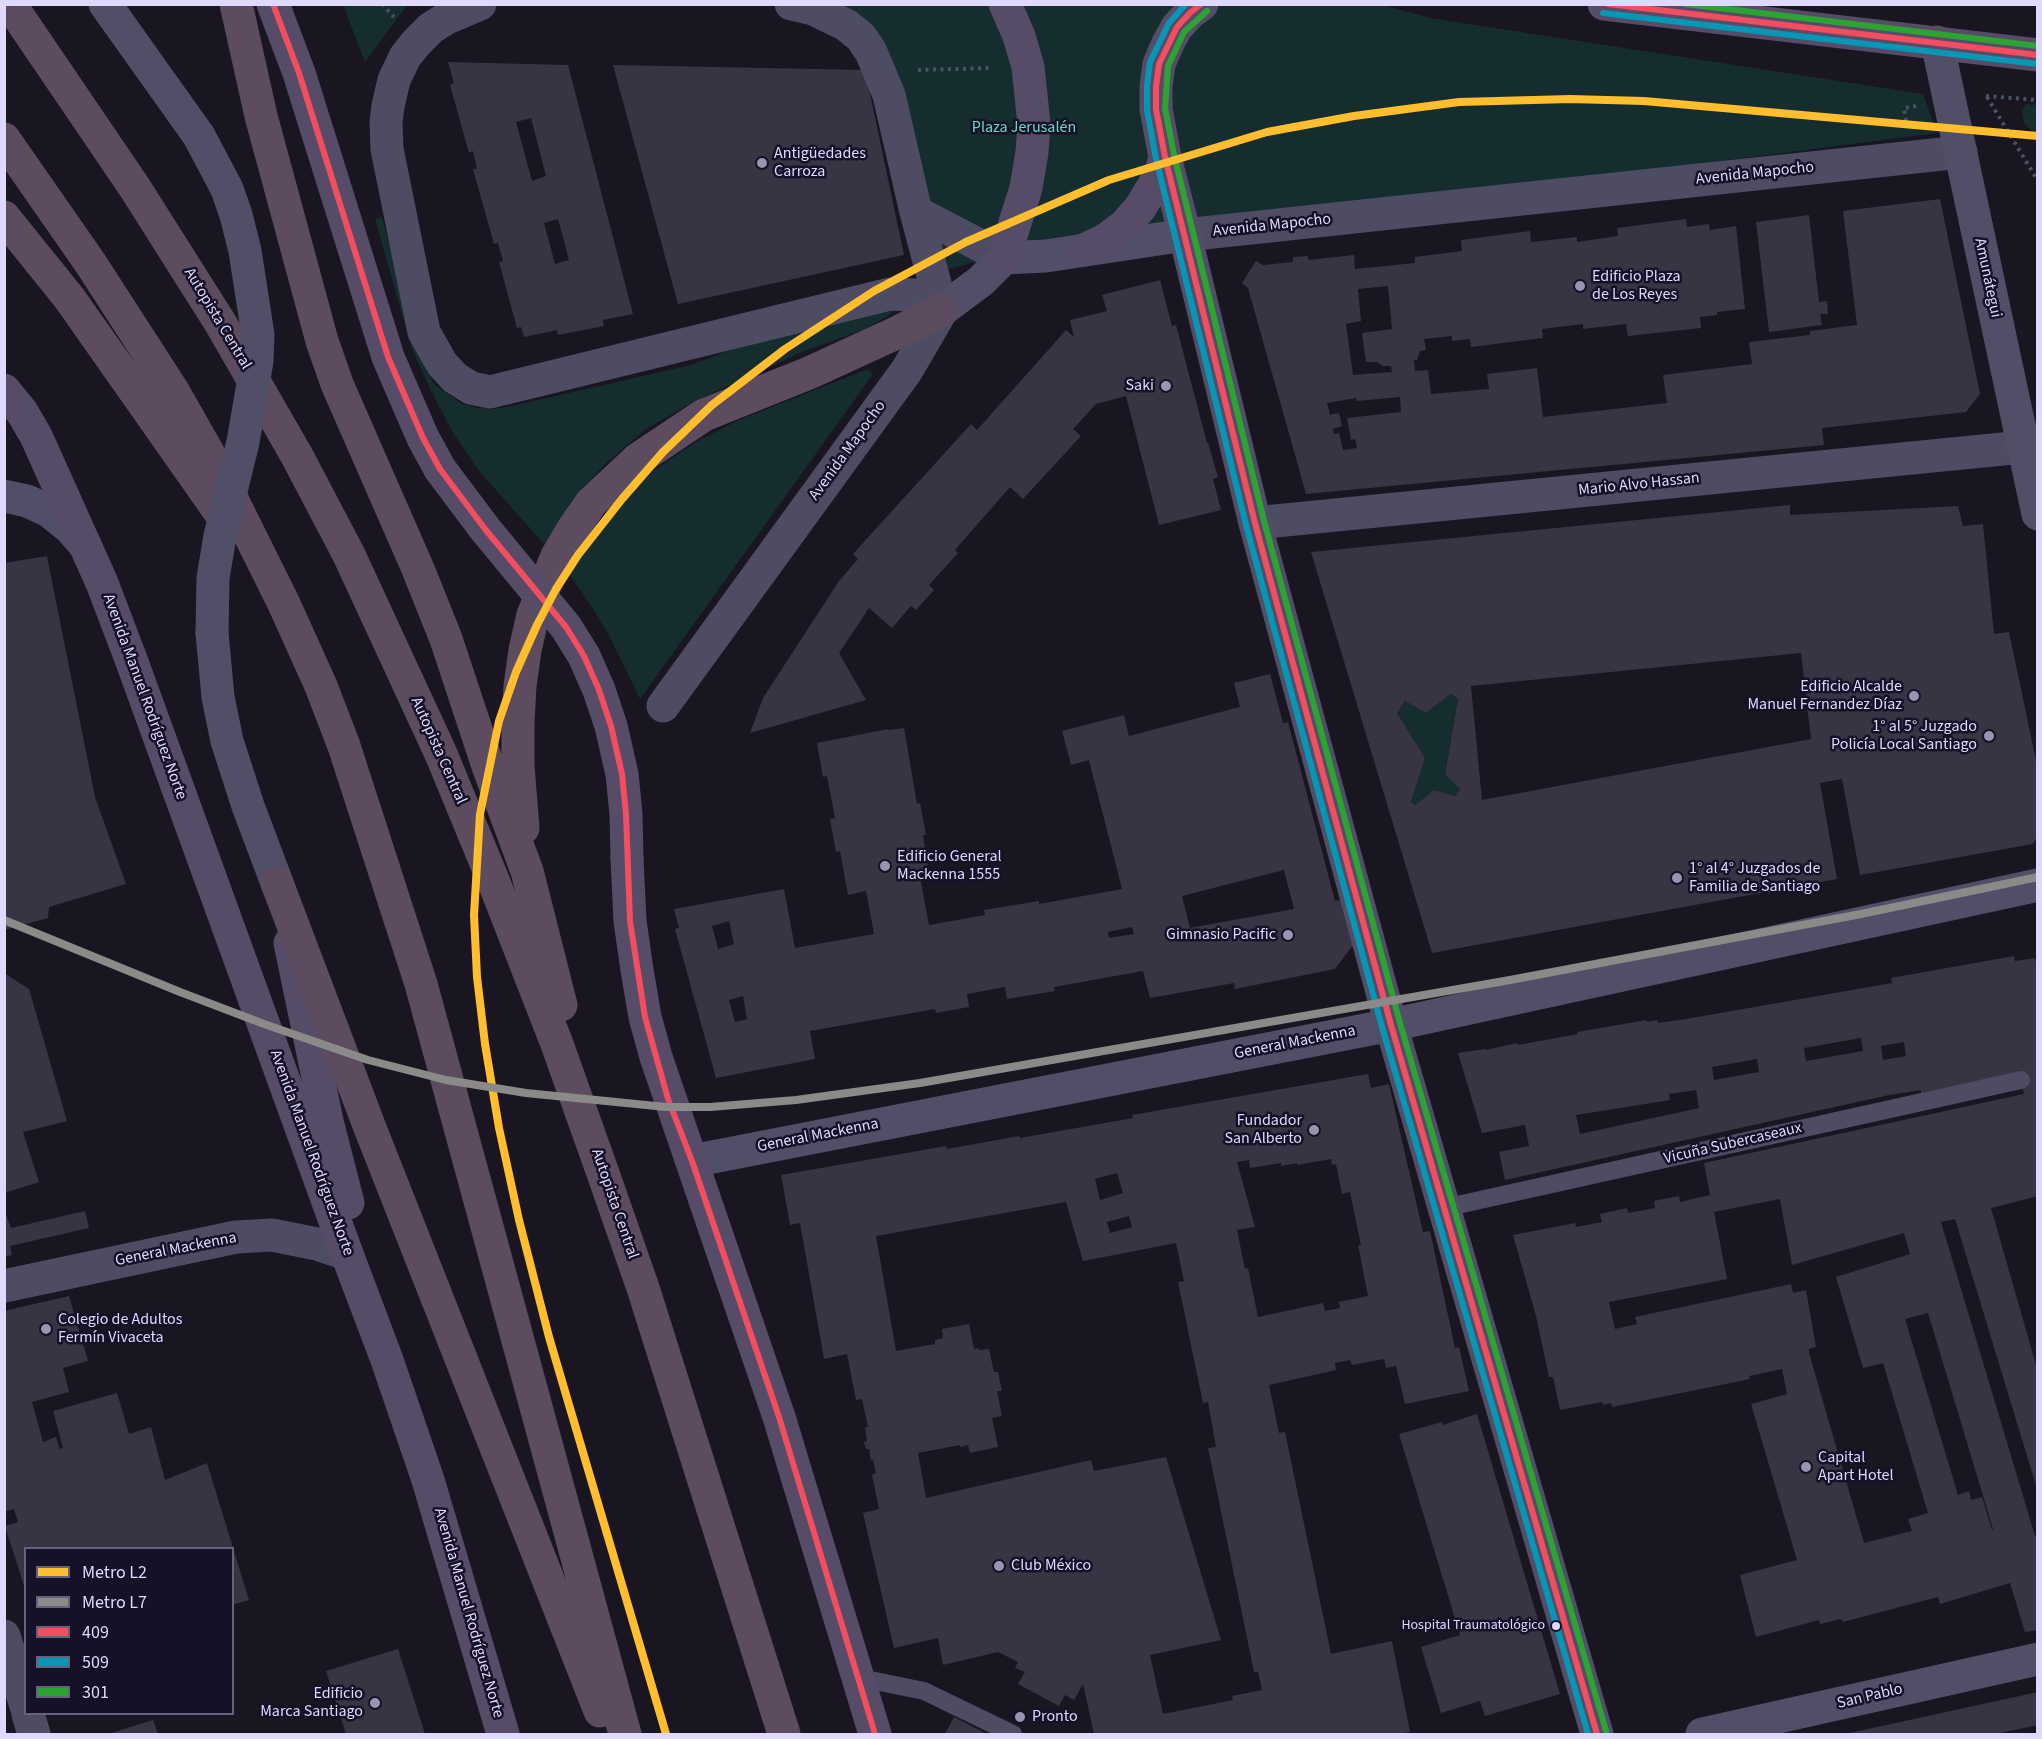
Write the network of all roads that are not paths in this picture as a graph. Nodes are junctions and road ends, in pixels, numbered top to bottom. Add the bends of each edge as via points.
1 (10, 4) edge
2 (105, 4) edge
3 (236, 4) edge
4 (273, 4) edge
5 (480, 4) edge
6 (790, 4) edge
7 (1005, 4) edge
8 (1202, 4) edge
9 (1604, 4) edge
10 (1937, 42) junction
11 (2037, 55) edge
12 (4, 139) edge
13 (1961, 152) junction
14 (1165, 157) junction
15 (916, 212) junction
16 (4, 217) edge
17 (1185, 235) junction
18 (1084, 250) junction
19 (1004, 258) junction
20 (942, 310) junction
21 (4, 390) edge
22 (2023, 447) junction
23 (4, 496) edge
24 (2037, 514) edge
25 (1255, 522) junction
26 (85, 545) junction
27 (284, 604) junction
28 (663, 706) dead end
29 (527, 871) junction
30 (277, 883) junction
31 (2037, 885) edge
32 (1391, 1025) junction
33 (2021, 1080) dead end
34 (692, 1161) junction
35 (605, 1179) junction
36 (1444, 1209) junction
37 (347, 1254) junction
38 (4, 1286) edge
39 (387, 1359) junction
40 (4, 1636) edge
41 (2037, 1659) edge
42 (856, 1677) junction
43 (24, 1700) edge
44 (29, 1715) edge
45 (984, 1728) edge
46 (34, 1734) edge
47 (503, 1734) edge
48 (609, 1734) edge
49 (625, 1734) edge
50 (784, 1734) edge
51 (875, 1734) edge
52 (1013, 1734) edge
53 (1597, 1734) edge
54 (1702, 1734) edge

1 - 35 highway, Autopista Central via 135,188 221,324 349,555 493,880
2 - 30 main road, bridge via 199,136 226,189 245,251 258,335 257,361 243,442 219,536 212,633 227,741
3 - 29 highway via 303,276 337,384 438,619
4 - 34 main road, bridge via 299,73 388,357 423,438 440,469 485,529 566,627 599,690 622,774 630,921 645,1017 668,1099
5 - 20 street via 447,18 416,43 394,80 386,122 387,149 424,332 454,378 471,388 490,392 890,294 915,296
6 - 15 street via 813,9 846,25 871,52 889,95
7 - 19 main road via 1028,67 1032,152 1026,188
8 - 14 main road via 1177,27 1159,64 1156,109
9 - 10 main road
10 - 11 main road
10 - 13 main road, Amunátegui
12 - 27 highway via 173,391 215,465
13 - 17 street, Avenida Mapocho
13 - 22 main road, Amunátegui
14 - 17 main road
14 - 18 main road via 1160,175 1140,208 1115,233
15 - 19 street
15 - 20 street
16 - 27 highway via 77,308
17 - 18 main road, Avenida Mapocho
17 - 25 main road
18 - 19 main road, Avenida Mapocho
19 - 20 main road, Avenida Mapocho
20 - 28 street, Avenida Mapocho via 907,370
20 - 29 highway via 809,373 704,415 638,459 585,512 553,566 533,615 525,650 518,766
21 - 26 main road, Avenida Manuel Rodríguez Norte via 36,436
22 - 24 main road, Amunátegui
22 - 25 street, Mario Alvo Hassan
23 - 26 main road via 49,511
25 - 32 main road
26 - 37 main road, Avenida Manuel Rodríguez Norte via 132,662
27 - 49 highway via 344,746 421,984
29 - 35 highway
30 - 39 main road via 327,1121
30 - 48 highway
31 - 32 main road, General Mackenna
32 - 34 main road, General Mackenna
32 - 36 main road
33 - 36 lane, Vicuña Subercaseaux
34 - 42 main road via 779,1417
35 - 50 highway, Autopista Central
36 - 53 main road
37 - 38 street, General Mackenna via 272,1235 236,1237
37 - 39 main road, Avenida Manuel Rodríguez Norte
39 - 47 main road, Avenida Manuel Rodríguez Norte via 428,1480
40 - 43 street
41 - 54 main road, San Pablo
42 - 45 lane via 924,1691
42 - 51 main road
44 - 46 street
45 - 52 lane

